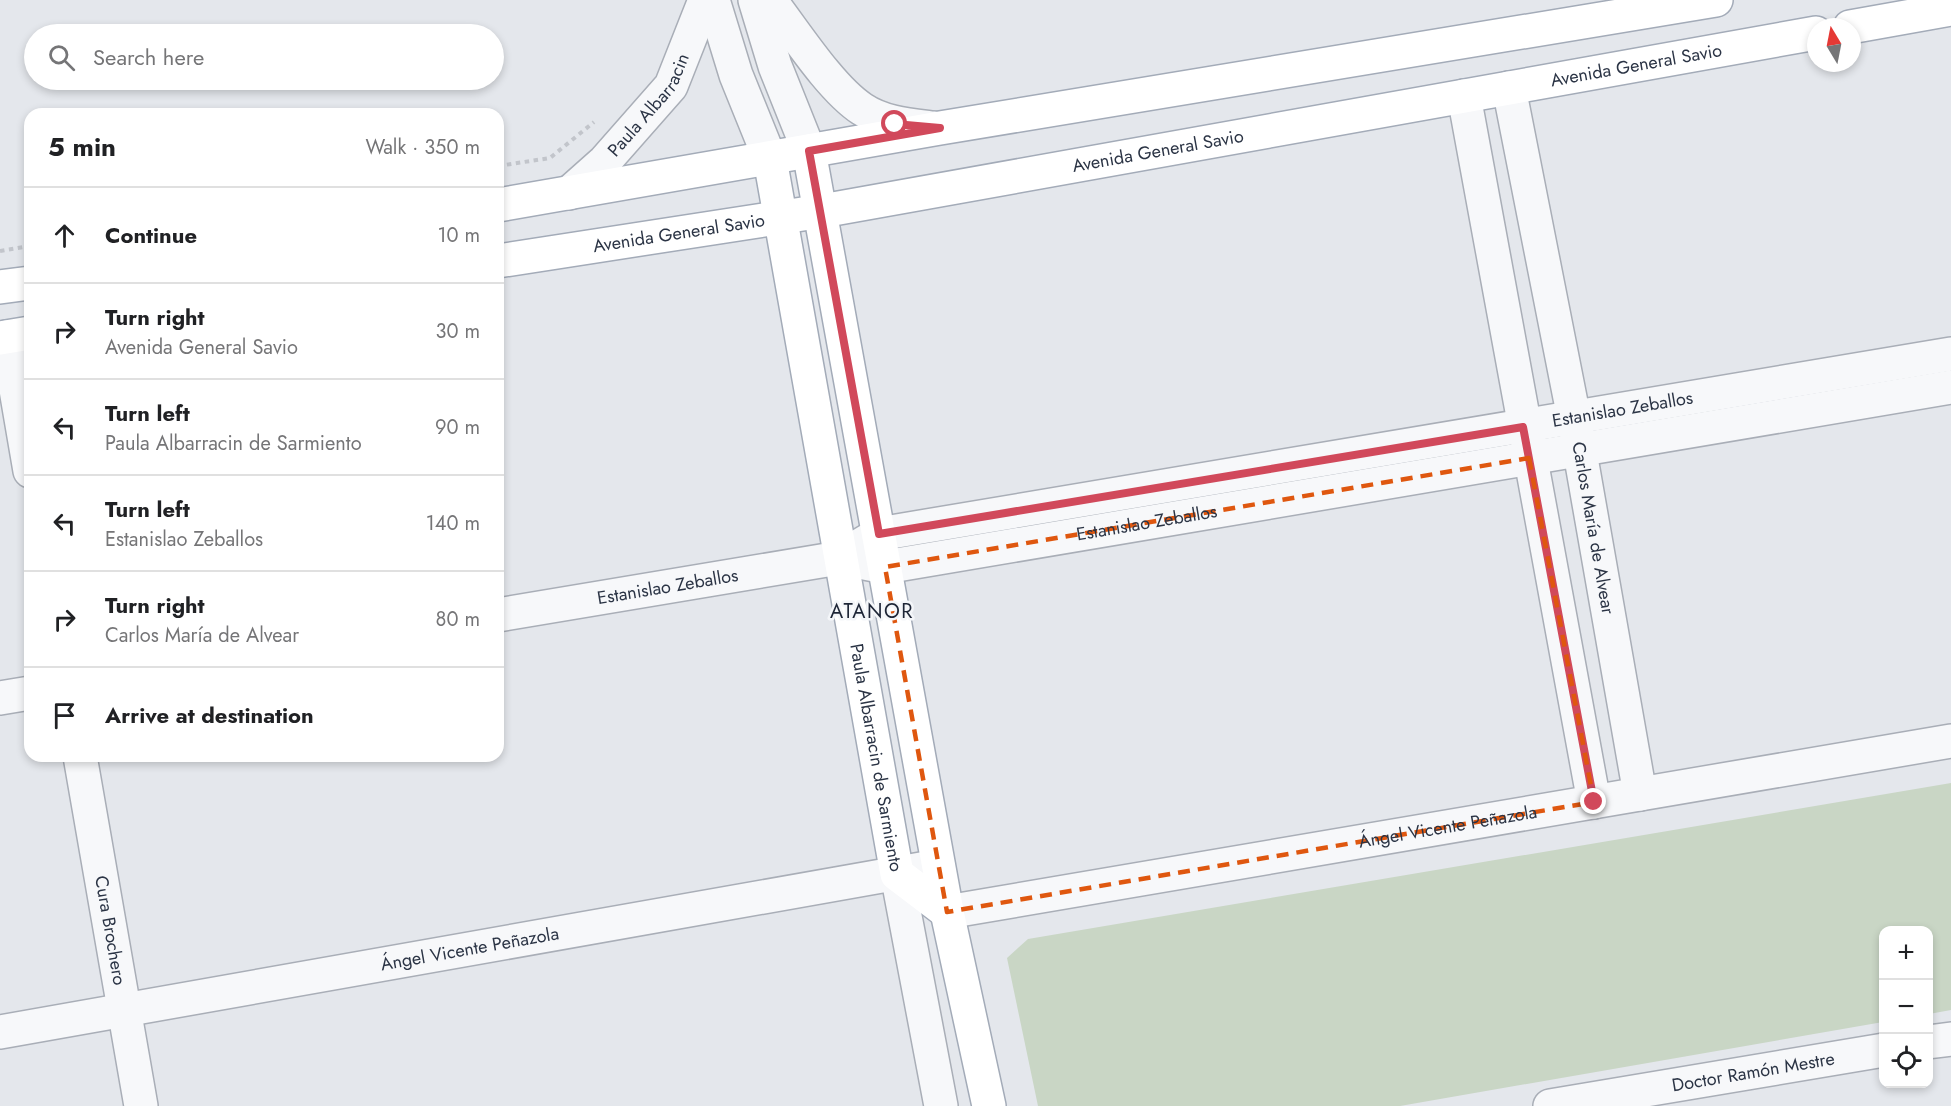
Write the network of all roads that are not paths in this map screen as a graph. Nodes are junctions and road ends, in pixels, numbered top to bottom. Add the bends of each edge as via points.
1 (705, 0) edge
2 (713, 0) edge
3 (755, 0) edge
4 (770, 0) edge
5 (1716, 0) edge
6 (1951, 9) edge
7 (1861, 25) edge
8 (1807, 35) edge
9 (1509, 88) junction
10 (1464, 96) junction
11 (940, 128) junction
12 (809, 151) junction
13 (770, 159) junction
14 (569, 193) junction
15 (504, 204) edge
16 (822, 211) junction
17 (781, 217) junction
18 (504, 260) edge
19 (24, 284) edge
20 (0, 288) edge
21 (12, 336) edge
22 (1951, 354) edge
23 (1951, 387) edge
24 (1574, 418) junction
25 (24, 426) edge
26 (1526, 443) junction
27 (1580, 450) junction
28 (879, 534) junction
29 (839, 558) junction
30 (885, 567) junction
31 (504, 614) edge
32 (24, 694) edge
33 (0, 699) edge
34 (1951, 741) edge
35 (81, 762) edge
36 (1640, 794) junction
37 (1594, 802) junction
38 (938, 866) junction
39 (897, 874) junction
40 (946, 912) junction
41 (124, 1011) junction
42 (0, 1032) edge
43 (1951, 1039) edge
44 (1933, 1041) edge
45 (1879, 1051) edge
46 (1683, 1096) edge
47 (141, 1106) edge
48 (941, 1106) edge
49 (989, 1106) edge
50 (1550, 1106) edge

1 - 14 street, Paula Albarracin via 672,86 606,161
2 - 13 street via 736,75
3 - 12 street via 775,66
4 - 11 street via 815,59 862,109 895,124
5 - 11 main road
6 - 7 main road
8 - 9 main road, Avenida General Savio
9 - 10 main road, Avenida General Savio
9 - 24 street, Carlos María de Alvear
10 - 16 main road, Avenida General Savio
10 - 26 street
11 - 12 main road
12 - 13 main road
12 - 16 main road
13 - 14 main road
13 - 17 main road, Paula Albarracin de Sarmiento
14 - 15 main road
16 - 17 main road, Avenida General Savio
16 - 28 main road
17 - 18 main road, Avenida General Savio
17 - 29 main road, Paula Albarracin de Sarmiento
19 - 20 main road
21 - 25 street
22 - 24 street, Estanislao Zeballos
23 - 27 street, Estanislao Zeballos
24 - 26 street, Estanislao Zeballos
24 - 27 street, Carlos María de Alvear
26 - 27 street, Estanislao Zeballos
26 - 28 street, Estanislao Zeballos
26 - 30 street, Estanislao Zeballos
26 - 37 street
27 - 36 street, Carlos María de Alvear
28 - 29 street, Estanislao Zeballos
28 - 30 main road
29 - 30 street, Estanislao Zeballos
29 - 31 street, Estanislao Zeballos
29 - 39 main road, Paula Albarracin de Sarmiento
30 - 38 main road
32 - 33 street
34 - 36 street, Ángel Vicente Peñazola
35 - 41 street, Cura Brochero
36 - 37 street, Ángel Vicente Peñazola
37 - 40 street, Ángel Vicente Peñazola
38 - 39 street, Ángel Vicente Peñazola
38 - 40 main road
39 - 40 main road
39 - 41 street, Ángel Vicente Peñazola
39 - 48 street, Paula Albarracin de Sarmiento
40 - 49 main road
41 - 42 street, Ángel Vicente Peñazola
41 - 47 street, Cura Brochero
43 - 44 street
45 - 46 street, Doctor Ramón Mestre
46 - 50 street, Doctor Ramón Mestre

